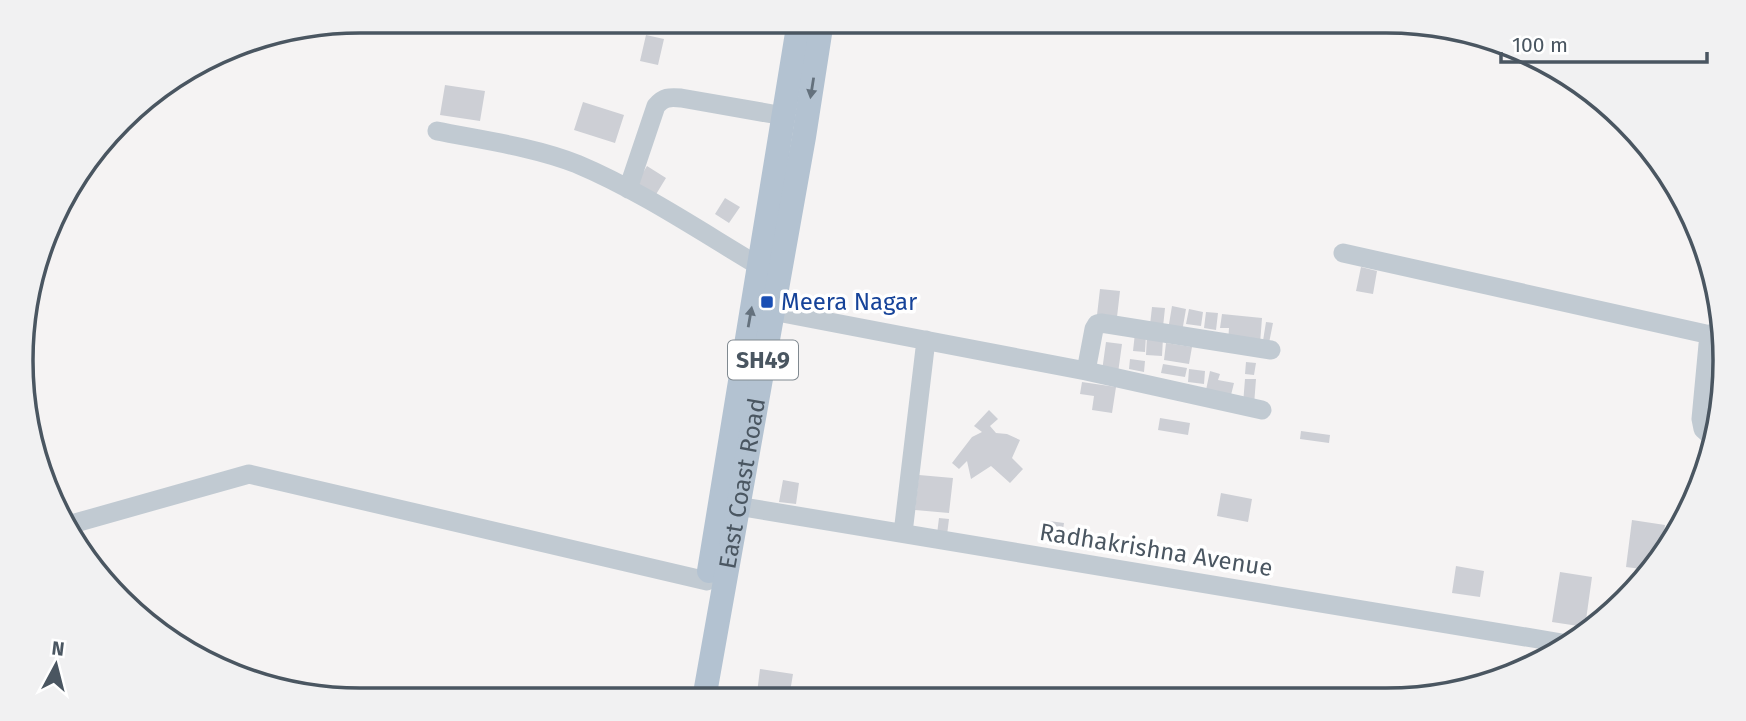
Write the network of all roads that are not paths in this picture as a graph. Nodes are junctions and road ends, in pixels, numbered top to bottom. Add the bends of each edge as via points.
1 (797, 33) edge
2 (820, 33) edge
3 (784, 116) junction
4 (436, 131) dead end
5 (628, 189) junction
6 (1343, 253) dead end
7 (759, 266) junction
8 (772, 311) junction
9 (1712, 335) edge
10 (926, 340) junction
11 (1271, 350) dead end
12 (1713, 357) edge
13 (1086, 371) junction
14 (1262, 410) dead end
15 (1705, 430) edge
16 (737, 506) junction
17 (76, 523) edge
18 (903, 533) junction
19 (707, 581) junction
20 (1554, 641) edge
21 (690, 688) edge
22 (706, 688) edge

1 - 3 main road, East Coast Road / SH49
2 -> 8 main road, East Coast Road / SH49
3 - 5 street via 681,98 662,99
3 - 7 main road, East Coast Road / SH49
4 - 5 street via 575,163
5 - 7 street
6 - 9 street
19 -> 7 main road, East Coast Road / SH49
8 - 10 street
8 - 16 main road, East Coast Road / SH49
10 - 13 street
10 - 18 street
11 - 13 street via 1101,323 1094,329
12 - 15 street via 1701,419
13 - 14 street
16 - 18 street, Radhakrishna Avenue
16 - 22 main road, East Coast Road / SH49
17 - 19 street via 249,474
18 - 20 street, Radhakrishna Avenue
19 - 21 main road, East Coast Road / SH49

